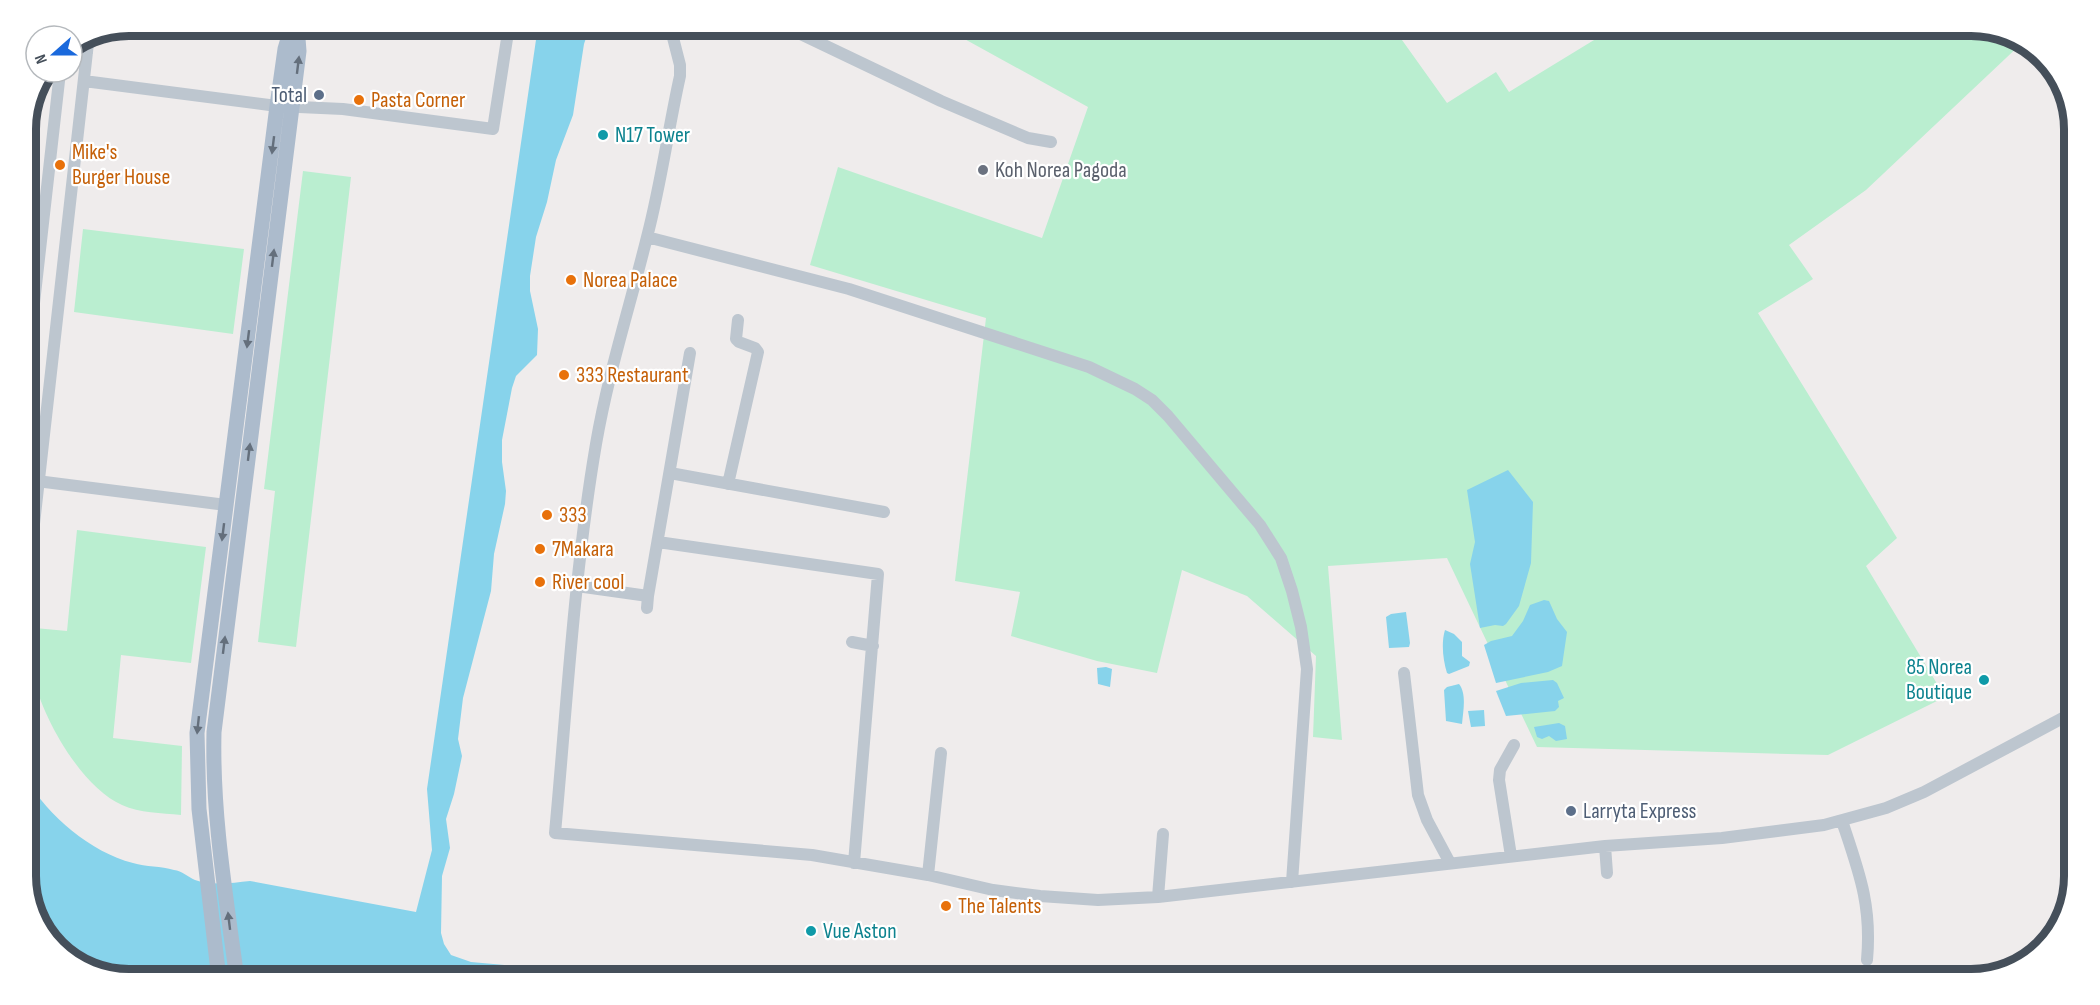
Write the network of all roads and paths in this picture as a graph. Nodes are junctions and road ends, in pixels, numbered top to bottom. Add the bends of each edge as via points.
1 (289, 36) edge
2 (298, 36) edge
3 (507, 36) edge
4 (672, 36) edge
5 (805, 36) edge
6 (88, 46) edge
7 (84, 53) edge
8 (87, 53) junction
9 (84, 81) joint
10 (59, 84) edge
11 (84, 84) edge
12 (285, 106) junction
13 (1051, 142) dead end
14 (647, 237) junction
15 (36, 285) edge
16 (738, 320) dead end
17 (690, 353) dead end
18 (670, 473) junction
19 (37, 481) junction
20 (728, 484) junction
21 (36, 491) edge
22 (226, 504) junction
23 (884, 512) dead end
24 (658, 542) junction
25 (577, 586) junction
26 (852, 642) dead end
27 (873, 646) junction
28 (1404, 673) dead end
29 (2064, 717) edge
30 (1515, 745) dead end
31 (941, 753) dead end
32 (1842, 821) junction
33 (1163, 834) dead end
34 (1605, 846) junction
35 (1511, 856) junction
36 (854, 863) junction
37 (1450, 863) junction
38 (1607, 873) dead end
39 (928, 875) junction
40 (1292, 882) junction
41 (1158, 897) junction
42 (1867, 960) dead end
43 (218, 969) edge
44 (236, 969) edge

1 - 12 main road via 285,49
12 -> 2 main road via 300,51
3 - 12 street via 493,129
4 - 14 street via 680,71
5 - 13 street via 950,105 1028,138
6 - 8 street
7 - 8 street
8 - 9 street
9 - 12 street
10 - 15 street
11 - 19 street
12 -> 22 main road
44 -> 12 main road via 216,808 217,705
14 - 25 street via 604,405
14 - 40 street via 849,289 1089,367 1152,400 1260,525 1281,558 1292,591 1307,669
16 - 20 street via 736,339 758,352
17 - 18 street
18 - 20 street
18 - 24 street
19 - 21 street
19 - 22 street
20 - 23 street
22 -> 43 main road via 197,733 199,809
24 - 25 street via 648,602
24 - 27 street via 878,574
25 - 36 street via 555,833 812,855
26 - 27 street
27 - 36 street
28 - 37 street via 1418,795
29 - 32 street via 1924,792
30 - 35 street via 1500,770 1499,780
31 - 39 street
32 - 34 street via 1722,838
32 - 42 street via 1867,904
33 - 41 street
34 - 35 street
34 - 38 street
35 - 37 street
36 - 39 street
37 - 40 street
39 - 41 street via 993,890 1051,897
40 - 41 street

